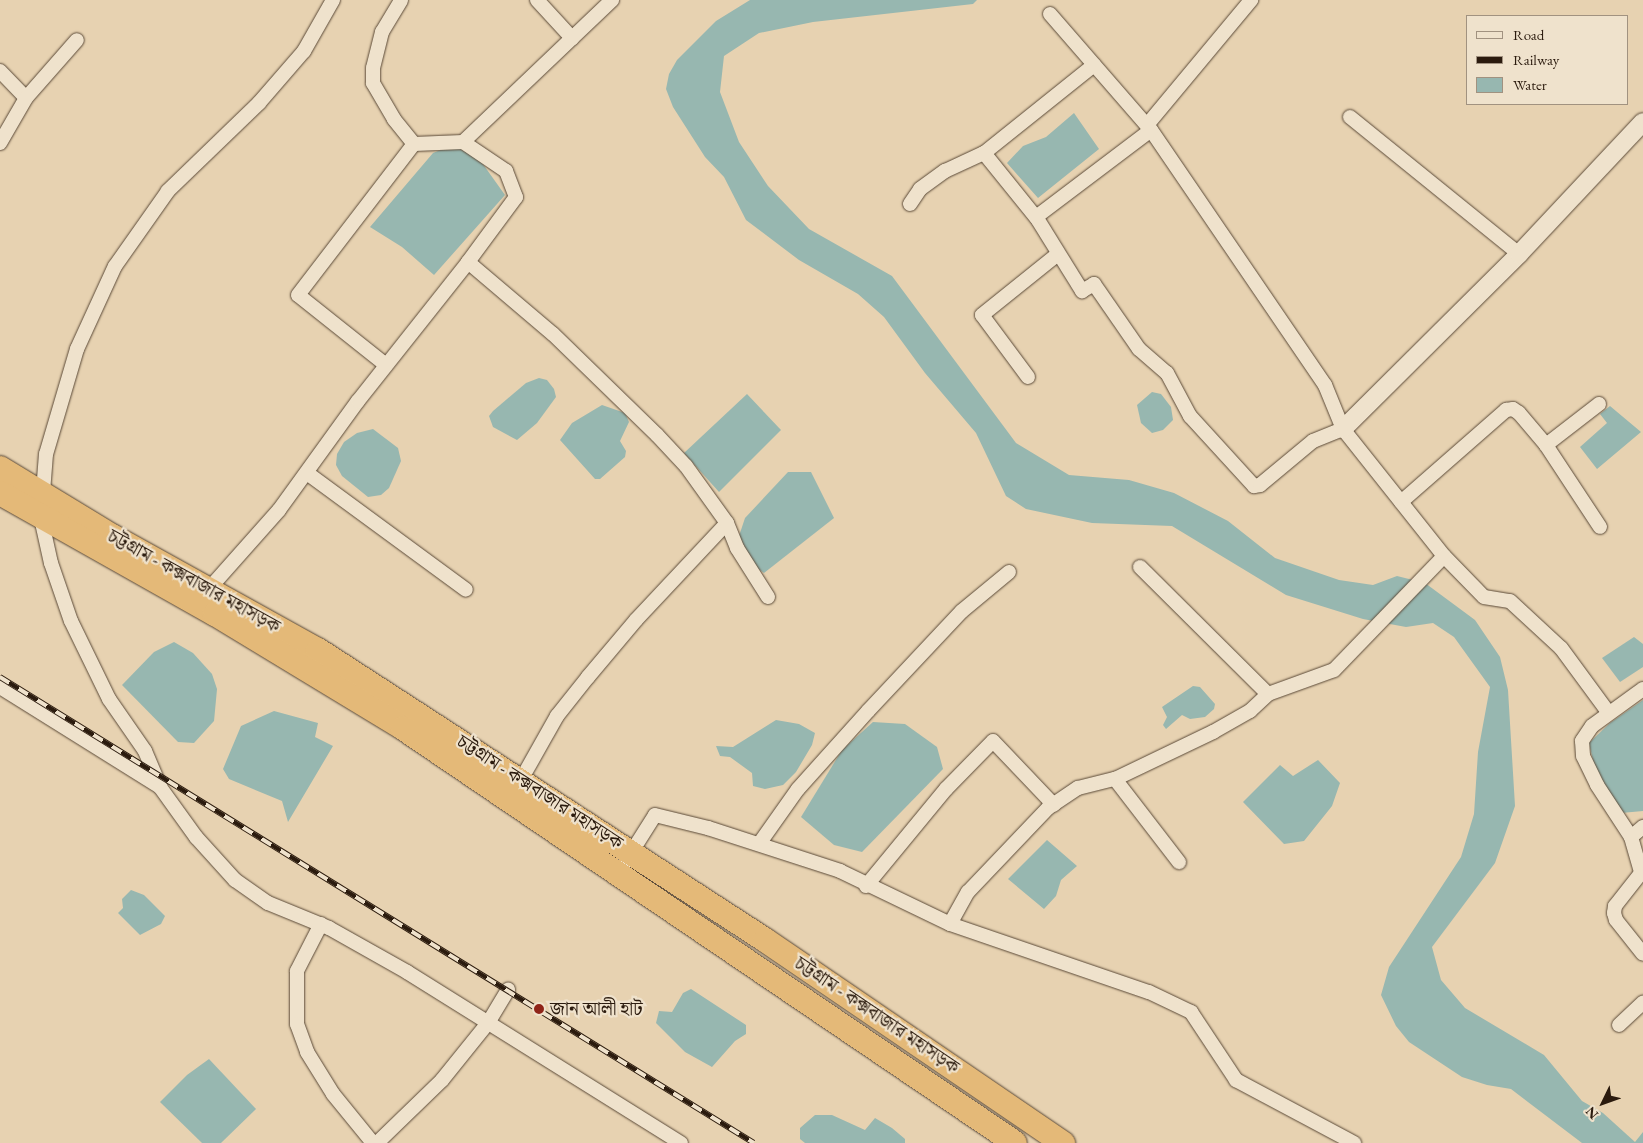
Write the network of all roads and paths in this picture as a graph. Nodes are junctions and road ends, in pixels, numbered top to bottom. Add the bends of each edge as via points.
1 (333, 0) edge
2 (401, 0) edge
3 (536, 0) edge
4 (612, 0) edge
5 (1251, 0) edge
6 (1050, 14) dead end
7 (572, 38) junction
8 (77, 40) dead end
9 (1094, 65) junction
10 (0, 71) edge
11 (26, 98) junction
12 (1350, 117) dead end
13 (1643, 122) edge
14 (1149, 127) junction
15 (463, 142) junction
16 (0, 143) edge
17 (414, 144) junction
18 (984, 153) junction
19 (910, 204) dead end
20 (1036, 217) junction
21 (1058, 254) junction
22 (1519, 254) junction
23 (468, 262) junction
24 (386, 365) junction
25 (1028, 377) dead end
26 (1599, 404) dead end
27 (1343, 429) junction
28 (1546, 446) junction
29 (0, 468) edge
30 (307, 472) junction
31 (0, 494) edge
32 (43, 494) junction
33 (1401, 502) junction
34 (41, 518) junction
35 (727, 523) junction
36 (1600, 527) dead end
37 (1444, 556) junction
38 (1140, 567) dead end
39 (1009, 572) dead end
40 (208, 590) junction
41 (466, 590) dead end
42 (768, 598) dead end
43 (0, 687) edge
44 (1643, 689) edge
45 (1268, 694) junction
46 (1608, 712) junction
47 (521, 780) junction
48 (1115, 780) junction
49 (160, 787) junction
50 (1054, 804) junction
51 (1643, 827) edge
52 (1631, 837) junction
53 (759, 844) junction
54 (632, 852) junction
55 (1179, 862) dead end
56 (619, 872) junction
57 (866, 886) junction
58 (320, 924) junction
59 (950, 924) junction
60 (1643, 954) edge
61 (508, 990) dead end
62 (1643, 1004) edge
63 (488, 1023) junction
64 (1619, 1025) dead end
65 (373, 1143) edge
66 (377, 1143) edge
67 (681, 1143) edge
68 (1015, 1143) edge
69 (1062, 1143) edge
70 (1354, 1143) edge

1 - 32 street via 304,51 259,103 168,191 115,266 77,349 62,394 46,454
2 - 17 street via 382,32 373,68 374,83 394,119
3 - 7 street
4 - 7 street
5 - 14 street
6 - 9 street
7 - 15 street
8 - 11 street
9 - 14 street
9 - 18 street
10 - 11 street
11 - 16 street
12 - 22 street
13 - 22 street
14 - 20 street
14 - 27 street via 1324,385
15 - 17 street
15 - 23 street via 506,171 516,197
17 - 24 street via 298,294
18 - 19 street via 945,171 920,189
18 - 20 street
20 - 21 street
21 - 25 street via 982,315
21 - 27 street via 1082,290 1094,284 1139,349 1167,373 1190,416 1254,486 1260,485 1313,441
22 - 27 street
23 - 24 street
23 - 35 street via 553,334 650,428 686,466
24 - 30 street
26 - 28 street
27 - 33 street
28 - 33 street via 1519,413 1513,409 1506,410
28 - 36 street
29 - 32 highway, চট্টগ্রাম - কক্সবাজার মহাসড়ক
30 - 40 street
30 - 41 street
31 - 34 highway, চট্টগ্রাম - কক্সবাজার মহাসড়ক
32 - 34 street
32 - 40 highway, চট্টগ্রাম - কক্সবাজার মহাসড়ক
33 - 37 street
34 - 49 street via 51,563 71,621 109,699 145,752
34 - 56 highway, চট্টগ্রাম - কক্সবাজার মহাসড়ক via 215,614 310,671
35 - 42 street via 737,548
35 - 47 street via 636,620 588,677 557,716
37 - 45 street via 1334,670
37 - 46 street via 1484,596 1510,601 1560,648
38 - 45 street
39 - 53 street via 962,611 868,711 798,790
40 - 47 highway, চট্টগ্রাম - কক্সবাজার মহাসড়ক via 318,650
43 - 49 street
44 - 46 street
45 - 48 street via 1250,711 1213,732
46 - 52 street via 1592,726 1582,741 1583,756 1597,785
47 - 54 highway, চট্টগ্রাম - কক্সবাজার মহাসড়ক
48 - 50 street via 1078,788
48 - 55 street
49 - 58 street via 196,837 235,880 268,902
50 - 57 street via 993,741 946,790
50 - 59 street via 968,892
51 - 52 street
52 - 60 street via 1641,873 1615,906 1614,912 1616,920
53 - 54 street via 655,815
53 - 57 street via 840,871
54 - 56 street
54 - 69 highway, চট্টগ্রাম - কক্সবাজার মহাসড়ক
56 - 68 highway, চট্টগ্রাম - কক্সবাজার মহাসড়ক via 863,1043
57 - 59 street
58 - 63 street
58 - 65 street via 297,971 297,1024 307,1052 333,1094
59 - 70 street via 1149,992 1191,1012 1236,1080
61 - 63 street
62 - 64 street
63 - 66 street via 442,1080
63 - 67 street

